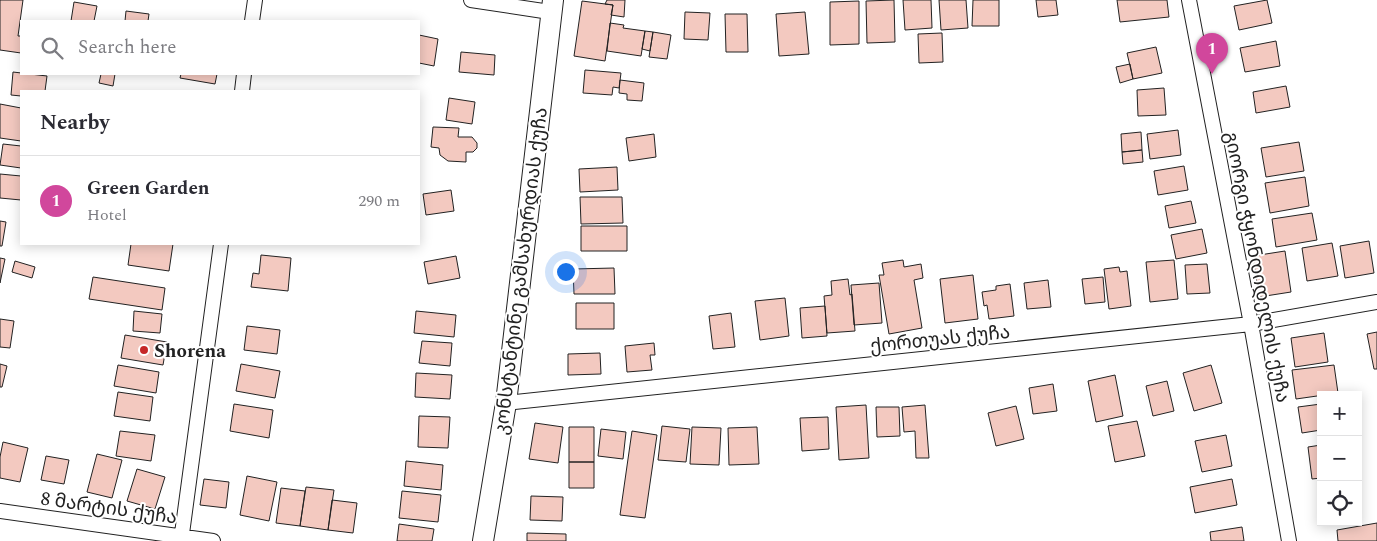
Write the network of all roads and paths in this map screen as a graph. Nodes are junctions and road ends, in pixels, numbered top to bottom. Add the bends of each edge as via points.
1 (254, 0) edge
2 (471, 0) edge
3 (1189, 0) edge
4 (552, 6) edge
5 (252, 20) edge
6 (244, 75) edge
7 (242, 90) edge
8 (221, 245) edge
9 (1377, 302) edge
10 (1250, 324) junction
11 (506, 403) junction
12 (0, 511) edge
13 (181, 539) edge
14 (213, 541) edge
15 (483, 541) edge
16 (1289, 541) edge

1 - 5 street
2 - 4 street
3 - 10 street, გიორგი ჭყონდიდელის ქუჩა
4 - 11 main road, კონსტანტინე გამსახურდიას ქუჩა
6 - 7 street
8 - 13 street
9 - 10 street, ქორთუას ქუჩა
10 - 11 street, ქორთუას ქუჩა
10 - 16 street, გიორგი ჭყონდიდელის ქუჩა
11 - 15 main road, კონსტანტინე გამსახურდიას ქუჩა
12 - 13 street, 8 მარტის ქუჩა
13 - 14 street, 8 მარტის ქუჩა

